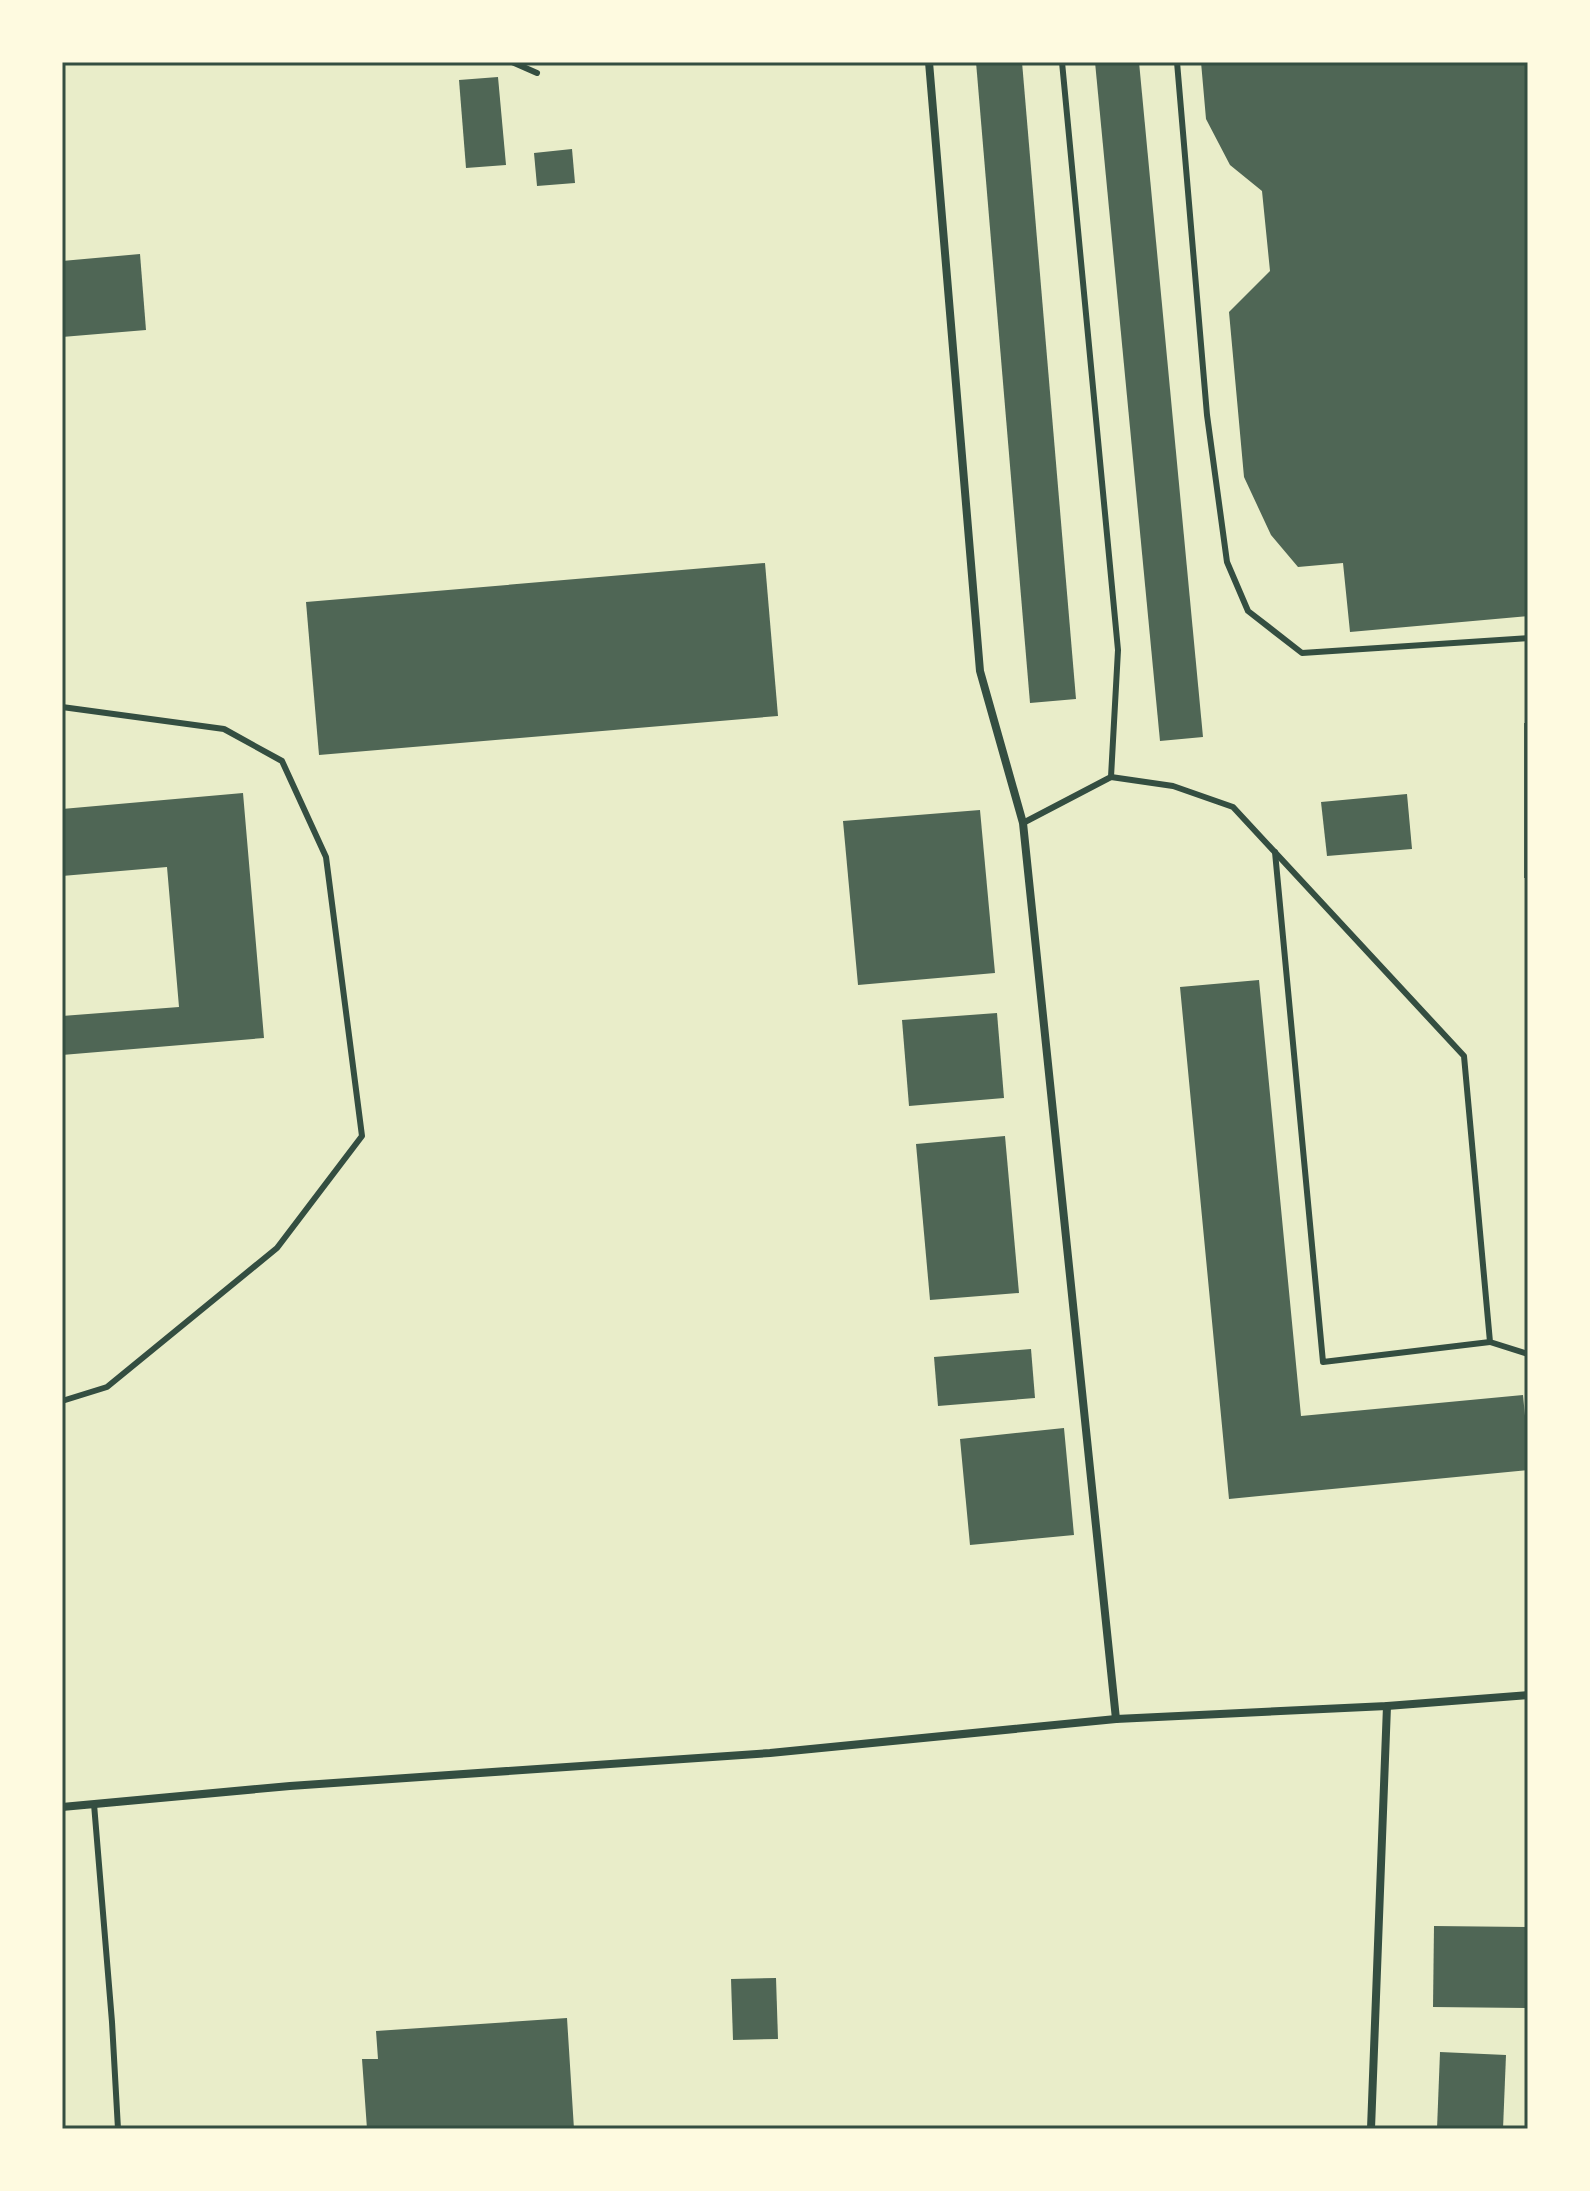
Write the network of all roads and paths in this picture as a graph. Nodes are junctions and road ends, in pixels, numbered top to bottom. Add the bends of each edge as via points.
1 (512, 62) edge
2 (929, 62) edge
3 (1062, 62) edge
4 (1177, 62) edge
5 (537, 73) dead end
6 (1528, 638) edge
7 (62, 707) edge
8 (1111, 777) junction
9 (1023, 823) junction
10 (1275, 852) junction
11 (1490, 1342) junction
12 (1528, 1354) edge
13 (62, 1401) edge
14 (1528, 1695) edge
15 (1387, 1706) junction
16 (1116, 1719) junction
17 (94, 1804) junction
18 (62, 1807) edge
19 (118, 2129) edge
20 (1371, 2129) edge

1 - 5 lane
2 - 9 street via 980,671
3 - 8 lane via 1118,650
4 - 6 lane via 1207,415 1227,562 1248,611 1302,653
7 - 13 lane via 224,729 282,761 326,857 362,1136 277,1248 107,1387
8 - 9 lane
8 - 10 lane via 1173,786 1233,807
9 - 16 street
10 - 11 lane via 1464,1056
10 - 11 lane via 1323,1362
11 - 12 lane
14 - 15 street
15 - 16 street
15 - 20 street
16 - 17 street via 770,1753
17 - 18 street
17 - 19 lane

